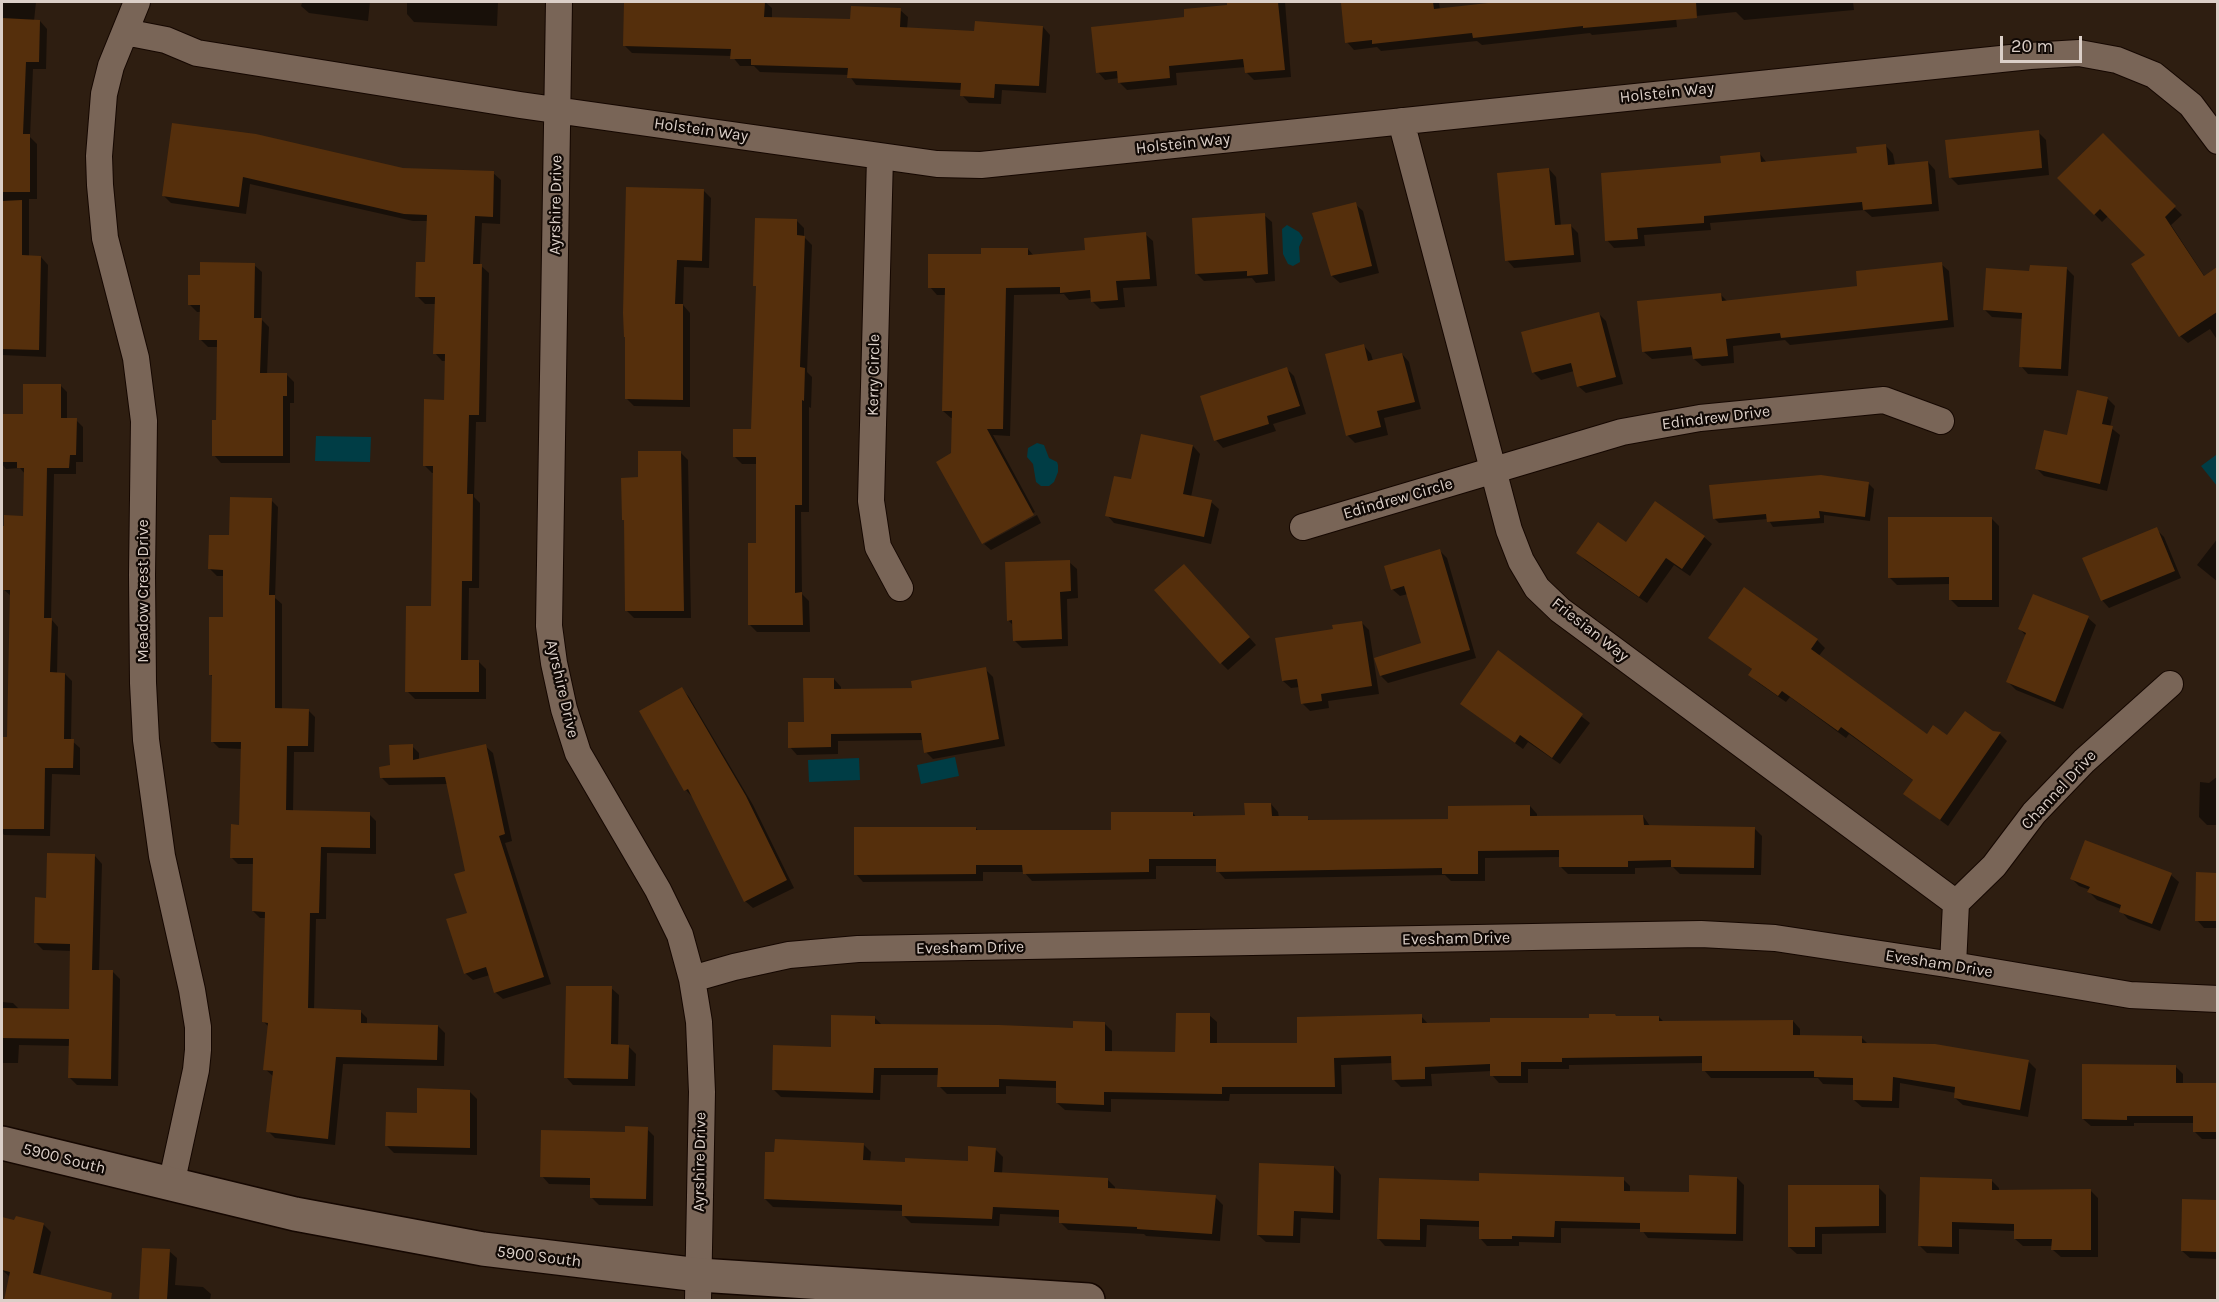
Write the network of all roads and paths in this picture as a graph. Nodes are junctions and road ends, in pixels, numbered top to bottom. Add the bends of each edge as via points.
1 (138, 2) edge
2 (559, 2) edge
3 (125, 32) junction
4 (558, 109) junction
5 (1401, 121) junction
6 (2217, 141) edge
7 (880, 157) junction
8 (1941, 421) dead end
9 (1493, 472) junction
10 (1303, 527) dead end
11 (900, 588) dead end
12 (2170, 684) dead end
13 (1956, 903) junction
14 (1953, 965) junction
15 (692, 979) junction
16 (2217, 999) edge
17 (2, 1143) edge
18 (171, 1185) junction
19 (698, 1288) edge
20 (955, 1297) edge
21 (1088, 1300) edge

1 - 3 street, Meadow Crest Drive
2 - 4 street, Ayrshire Drive
3 - 4 street, Holstein Way via 166,40 197,53
3 - 18 street, Meadow Crest Drive via 104,94 100,185 107,248 136,358 144,421 146,740 162,856 198,1027 196,1070
4 - 7 street, Holstein Way
4 - 15 street, Ayrshire Drive via 549,571 554,663 578,753 658,890 680,935
5 - 6 street, Holstein Way via 2079,53 2117,60 2154,75 2191,105
5 - 7 street, Holstein Way via 981,165
5 - 9 street, Friesian Way
7 - 11 street, Kerry Circle via 871,501 878,547
8 - 9 street, Edindrew Drive via 1884,400 1700,418 1622,432
9 - 10 street, Edindrew Circle
9 - 13 street, Friesian Way via 1521,561 1537,588 1560,610
12 - 13 street, Channel Drive via 2084,761 2034,813 1994,866
13 - 14 street
14 - 15 street, Evesham Drive via 1775,938 1701,934 858,949 789,955
14 - 16 street, Evesham Drive via 2121,994
15 - 19 street, Ayrshire Drive via 699,1022 702,1092
17 - 18 main road, 5900 South
18 - 19 main road, 5900 South via 295,1214
19 - 20 main road, 5900 South
20 - 21 main road, 5900 South

